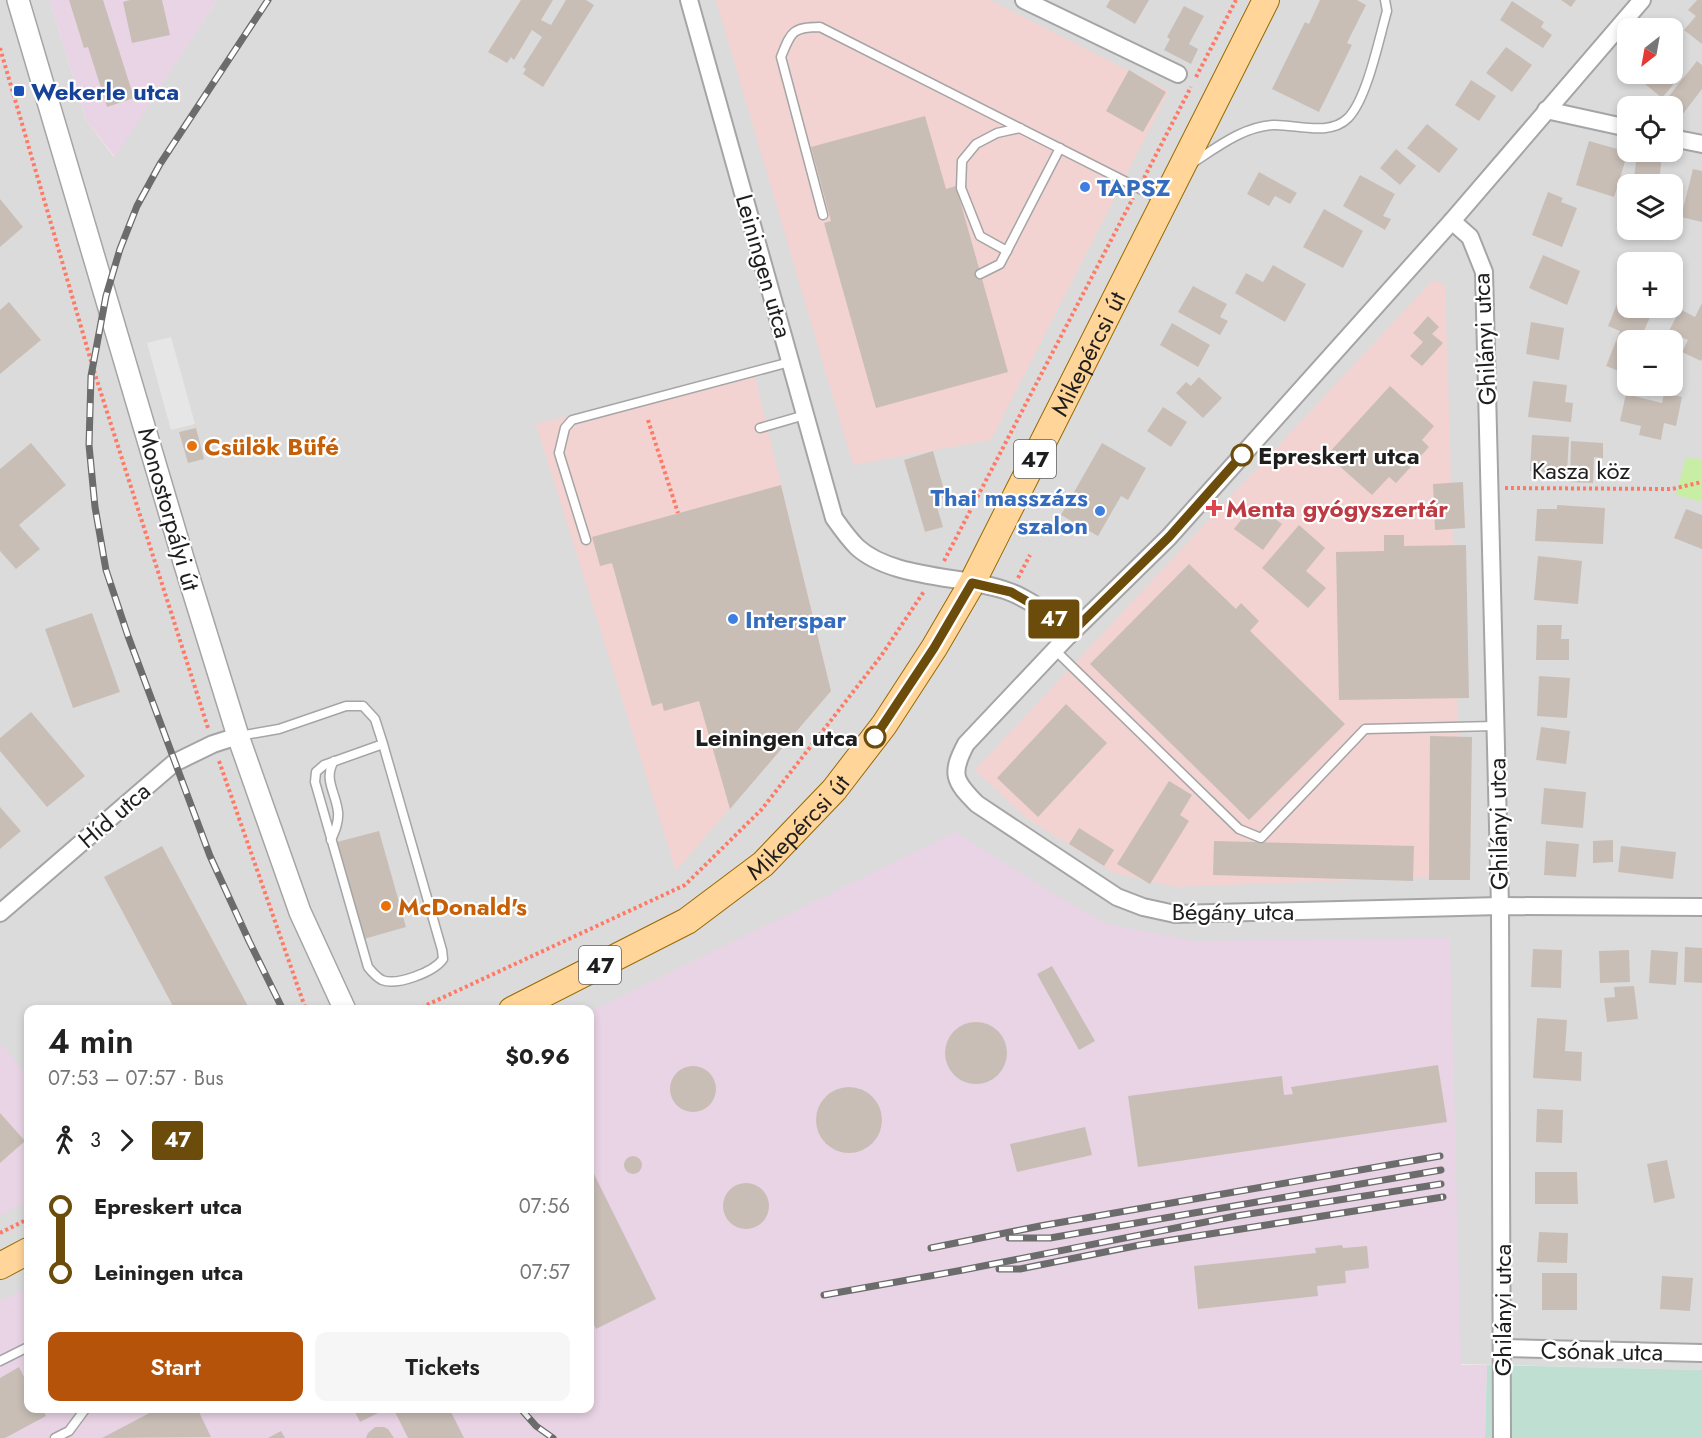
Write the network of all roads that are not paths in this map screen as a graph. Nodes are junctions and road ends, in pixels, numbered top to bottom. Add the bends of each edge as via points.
1 (18, 0) edge
2 (689, 0) edge
3 (1024, 0) edge
4 (1266, 0) edge
5 (1385, 0) edge
6 (1642, 0) edge
7 (1178, 74) dead end
8 (1546, 110) junction
9 (1617, 126) edge
10 (1020, 128) junction
11 (1683, 140) edge
12 (1702, 144) edge
13 (1060, 148) junction
14 (1181, 171) junction
15 (1165, 202) junction
16 (823, 215) dead end
17 (1452, 221) junction
18 (1007, 251) junction
19 (980, 274) dead end
20 (790, 362) junction
21 (805, 415) junction
22 (760, 428) dead end
23 (586, 540) dead end
24 (972, 583) junction
25 (1068, 636) junction
26 (1055, 650) junction
27 (1495, 726) junction
28 (238, 736) junction
29 (383, 744) junction
30 (334, 761) junction
31 (332, 840) junction
32 (1500, 906) junction
33 (1702, 907) edge
34 (0, 913) edge
35 (343, 1005) edge
36 (522, 1005) edge
37 (24, 1253) edge
38 (0, 1266) edge
39 (1502, 1348) junction
40 (24, 1349) edge
41 (1702, 1353) edge
42 (0, 1361) edge
43 (82, 1413) edge
44 (55, 1438) edge
45 (1502, 1438) edge

1 - 28 street, Monostorpályi út
2 - 20 street, Leiningen utca
3 - 7 street
4 - 14 main road, Mikepércsi út / 47
5 - 14 lane via 1388,11 1360,101 1347,119 1326,128 1273,125 1249,129
6 - 8 street
8 - 9 street
8 - 17 street
10 - 13 lane
10 - 16 lane via 820,27 801,27 789,36 781,57
10 - 18 lane via 976,144 962,161 961,188 980,236
11 - 12 street
13 - 15 lane
13 - 18 lane
14 - 15 main road, Mikepércsi út / 47
15 - 24 main road, Mikepércsi út / 47
17 - 25 street via 1169,537
17 - 27 street, Ghilányi utca via 1470,237 1484,272
18 - 19 lane via 1000,264
20 - 21 street, Leiningen utca
20 - 23 lane via 572,420 565,428 559,453
21 - 22 lane
21 - 24 street, Leiningen utca via 834,518 845,535 881,562
24 - 25 street via 1011,592 1051,615
24 - 36 main road, Mikepércsi út / 47 via 884,725 834,790 763,864 687,921
25 - 26 street, Bégány utca
26 - 27 lane via 1239,829 1261,838 1365,729
26 - 32 street, Bégány utca via 966,744 958,758 956,774 960,787 977,804 1117,897 1175,914
27 - 32 street, Ghilányi utca
28 - 29 lane via 279,729 346,706 363,706 375,719
28 - 34 street, Híd utca via 174,763
28 - 35 street, Monostorpályi út via 300,912
29 - 30 lane
29 - 31 lane via 442,950 443,959 432,971 393,982 373,974
30 - 31 lane via 328,776 338,811
30 - 31 lane via 316,772 315,782
32 - 33 street, Bégány utca
32 - 39 street, Ghilányi utca
37 - 38 main road
39 - 41 street, Csónak utca
39 - 45 street, Ghilányi utca
40 - 42 lane
43 - 44 lane via 69,1431

